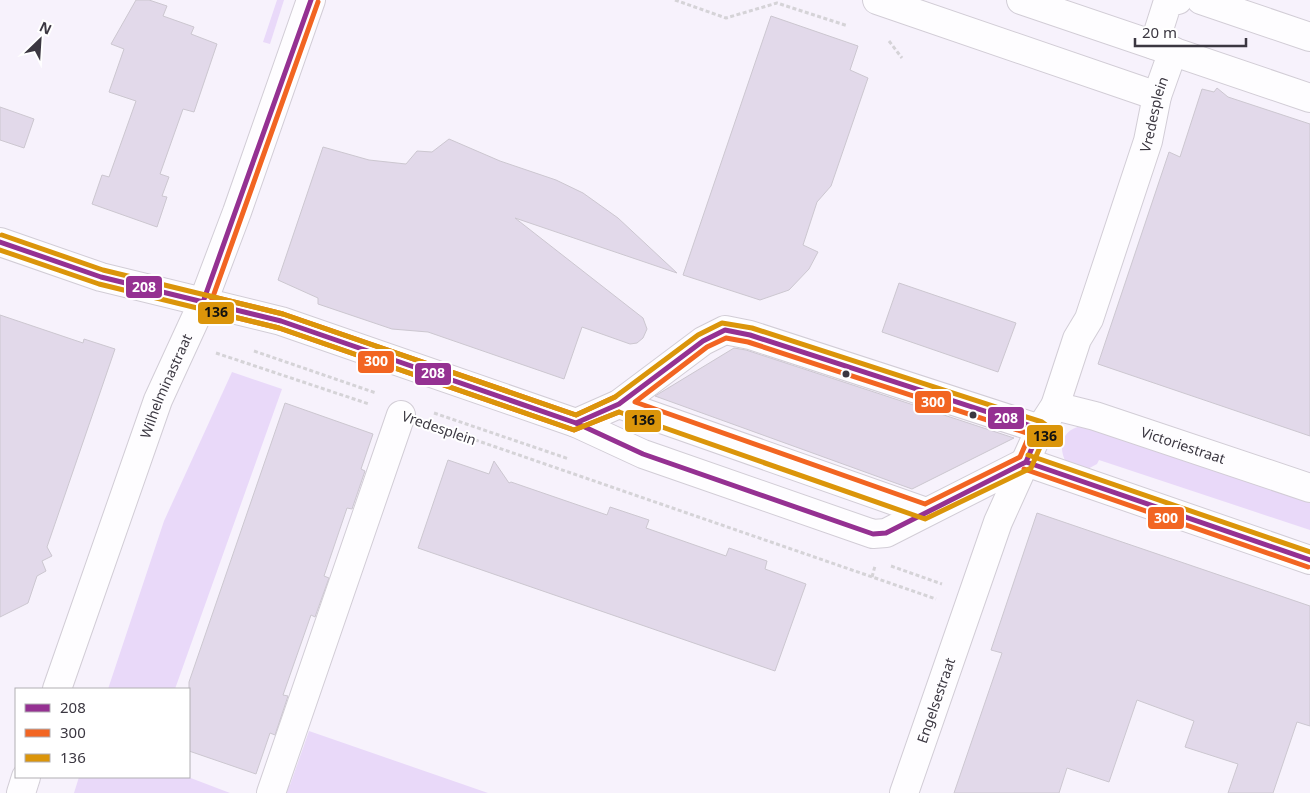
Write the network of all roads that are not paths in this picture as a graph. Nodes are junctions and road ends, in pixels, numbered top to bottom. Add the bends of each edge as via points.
1 (311, 0) edge
2 (877, 0) edge
3 (1022, 0) edge
4 (1178, 0) edge
5 (1201, 0) edge
6 (1310, 37) edge
7 (1163, 48) junction
8 (1158, 96) junction
9 (1310, 98) edge
10 (0, 242) edge
11 (203, 302) junction
12 (619, 404) junction
13 (1055, 406) junction
14 (401, 415) road end
15 (576, 424) junction
16 (1040, 429) junction
17 (1026, 462) junction
18 (1310, 488) edge
19 (926, 512) junction
20 (1310, 560) edge
21 (968, 610) joint
22 (57, 688) edge
23 (26, 778) edge
24 (21, 793) edge
25 (271, 793) edge
26 (904, 793) edge

1 - 11 street, Wilhelminastraat
2 - 8 street
3 - 7 street
4 - 7 street, Vredesplein via 1168,1
5 - 6 street
7 - 8 street, Vredesplein
7 - 9 street
8 - 13 street, Vredesplein via 1148,141 1089,319 1077,339
10 - 11 street via 101,277
11 - 15 street via 281,321
11 - 22 street, Wilhelminastraat via 158,400
12 - 15 street
12 - 16 street via 703,341 725,330 750,335
12 - 19 street
13 - 16 street, Vredesplein
13 - 18 street, Victoriestraat via 1095,416
14 - 25 street
15 - 19 street via 643,454 873,534 886,533
16 - 17 street, Vredesplein
17 - 19 street
17 - 20 street
17 - 21 street, Vredesplein via 998,522
21 - 26 street, Engelsestraat
23 - 24 street

